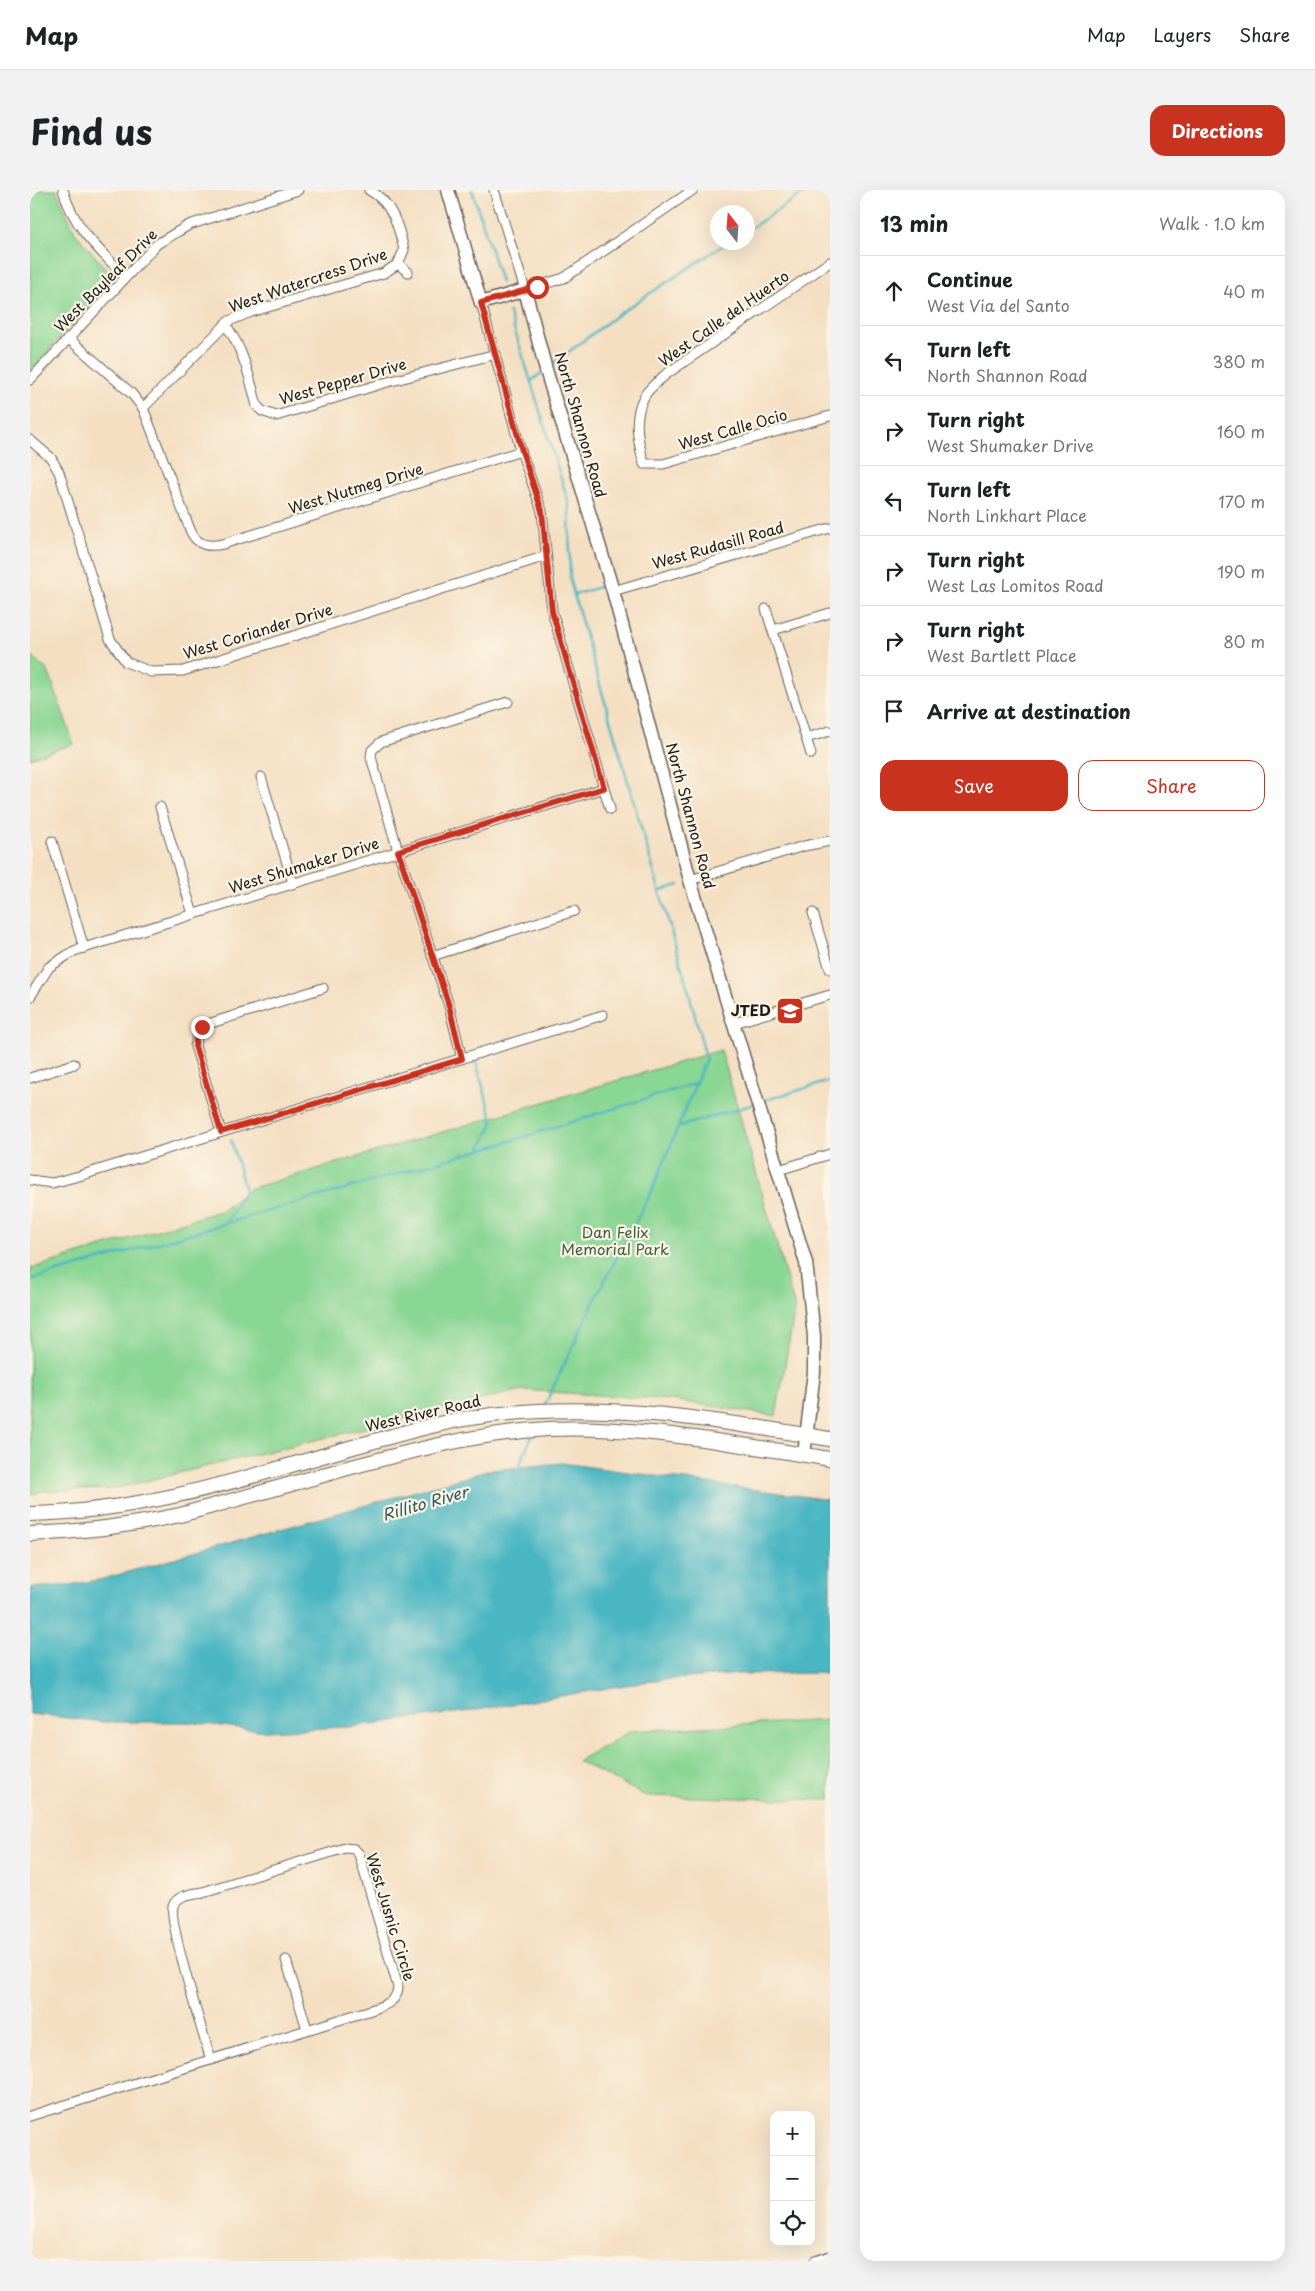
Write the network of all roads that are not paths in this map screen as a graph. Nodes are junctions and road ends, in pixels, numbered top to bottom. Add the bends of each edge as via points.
1 (63, 190) edge
2 (298, 190) edge
3 (369, 190) edge
4 (448, 190) edge
5 (494, 190) edge
6 (693, 190) edge
7 (830, 262) edge
8 (398, 264) junction
9 (408, 272) dead end
10 (125, 276) junction
11 (525, 290) junction
12 (481, 303) junction
13 (225, 324) junction
14 (68, 338) junction
15 (496, 354) junction
16 (30, 380) edge
17 (143, 408) junction
18 (830, 416) edge
19 (30, 440) edge
20 (522, 451) junction
21 (644, 464) joint
22 (830, 528) edge
23 (546, 556) junction
24 (613, 591) junction
25 (766, 609) dead end
26 (830, 613) edge
27 (773, 630) junction
28 (508, 702) dead end
29 (830, 731) edge
30 (806, 738) junction
31 (811, 754) dead end
32 (261, 777) dead end
33 (604, 788) junction
34 (160, 807) dead end
35 (610, 809) dead end
36 (52, 841) dead end
37 (830, 842) edge
38 (398, 851) junction
39 (690, 880) junction
40 (293, 883) junction
41 (574, 911) dead end
42 (813, 913) dead end
43 (193, 914) junction
44 (84, 948) junction
45 (432, 956) junction
46 (830, 969) edge
47 (323, 988) dead end
48 (830, 995) edge
49 (30, 997) edge
50 (603, 1015) dead end
51 (734, 1023) junction
52 (462, 1059) junction
53 (74, 1064) dead end
54 (30, 1078) edge
55 (221, 1132) junction
56 (830, 1154) edge
57 (779, 1170) junction
58 (30, 1180) edge
59 (807, 1436) junction
60 (830, 1439) edge
61 (804, 1455) junction
62 (830, 1459) edge
63 (78, 1512) junction
64 (30, 1514) edge
65 (80, 1532) junction
66 (30, 1534) edge
67 (286, 1960) dead end
68 (307, 2029) junction
69 (211, 2060) junction
70 (30, 2116) edge
71 (830, 2256) edge
72 (815, 2261) edge

1 - 10 street via 69,211 93,244
2 - 10 street, West Bayleaf Drive via 189,225 156,244
3 - 8 street, West Watercress Drive via 392,210 404,250
4 - 12 street
5 - 11 street, North Shannon Road
6 - 11 street via 564,278
7 - 21 street, West Calle del Huerto via 665,375 646,394 638,416 637,436
8 - 9 street
8 - 13 street, West Watercress Drive via 384,273 251,312
10 - 14 street, West Bayleaf Drive
11 - 12 street
11 - 24 street, North Shannon Road
12 - 15 street
13 - 15 street, West Pepper Drive via 245,362 257,406 263,415 276,416 384,382
13 - 17 street, West Watercress Drive
14 - 16 street, West Bayleaf Drive
14 - 17 street via 131,393
15 - 20 street
17 - 20 street, West Nutmeg Drive via 191,532 198,544 209,546
18 - 21 street, West Calle Ocio via 663,464
19 - 23 street, West Coriander Drive via 51,458 59,472 110,639 126,662 152,672 183,671
20 - 23 street via 542,511
22 - 24 street, West Rudasill Road
23 - 33 street via 552,611
24 - 39 street, North Shannon Road
25 - 27 street
26 - 27 street
27 - 30 street
28 - 38 street via 370,747 372,765
29 - 30 street
30 - 31 street
32 - 40 street
33 - 35 street
33 - 38 street, West Shumaker Drive
34 - 43 street
36 - 44 street
37 - 39 street via 804,846
38 - 40 street, West Shumaker Drive
38 - 45 street
39 - 51 street, North Shannon Road
40 - 43 street, West Shumaker Drive
41 - 45 street
42 - 46 street
43 - 44 street, West Shumaker Drive
44 - 49 street, West Shumaker Drive via 50,966
45 - 52 street
47 - 55 street via 208,1024 193,1034
48 - 51 street
50 - 52 street
51 - 57 street, North Shannon Road
52 - 55 street
53 - 54 street
55 - 58 street via 79,1176 52,1182
56 - 57 street
57 - 59 street, North Shannon Road via 806,1263 814,1336 814,1372
59 - 60 main road, West River Road
59 - 61 street, North Shannon Road
59 - 63 main road, West River Road via 653,1413 524,1412 422,1428 160,1500
61 - 62 main road
61 - 65 main road via 636,1431 548,1429 513,1432 465,1438 396,1455 180,1515
63 - 64 main road, West River Road
63 - 65 main road
65 - 66 main road
67 - 68 street
68 - 69 street, West Jusnic Circle
68 - 69 street, West Jusnic Circle via 399,1999 355,1846 173,1900 183,1960
69 - 70 street, West Jusnic Circle
71 - 72 street

